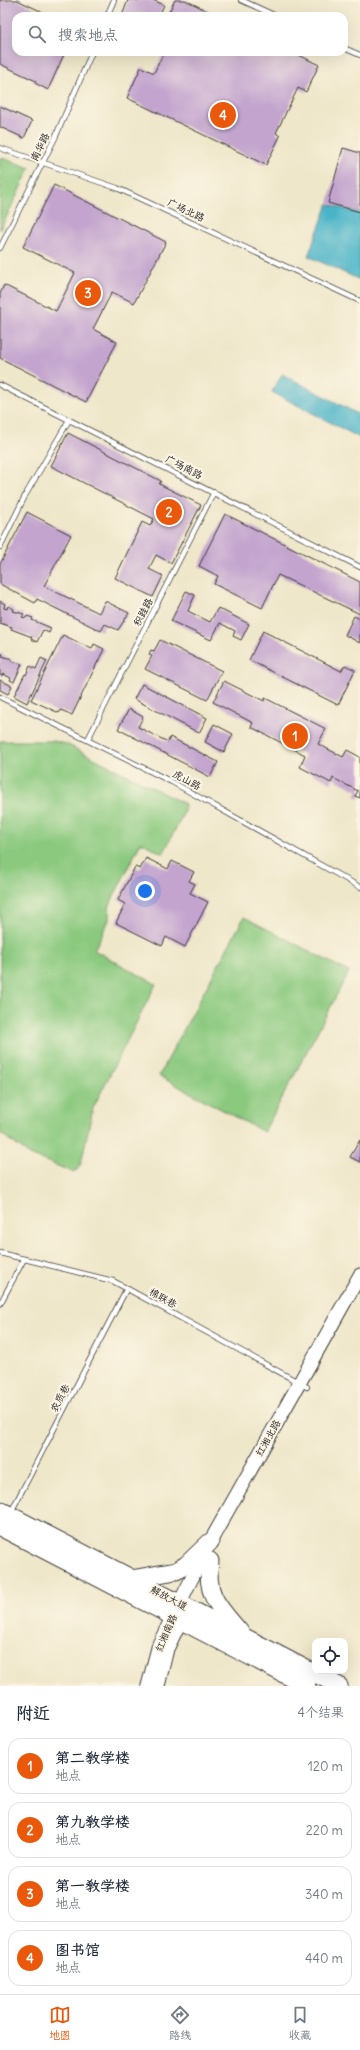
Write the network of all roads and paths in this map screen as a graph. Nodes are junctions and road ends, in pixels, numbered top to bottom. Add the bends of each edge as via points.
1 (114, 0) edge
2 (241, 0) edge
3 (109, 12) edge
4 (267, 12) edge
5 (348, 50) edge
6 (360, 55) edge
7 (90, 56) edge
8 (0, 148) edge
9 (42, 163) junction
10 (0, 248) edge
11 (360, 301) edge
12 (0, 385) edge
13 (69, 420) junction
14 (214, 492) junction
15 (0, 546) edge
16 (360, 567) edge
17 (0, 697) edge
18 (88, 739) junction
19 (360, 887) edge
20 (0, 1253) edge
21 (24, 1259) junction
22 (360, 1275) edge
23 (127, 1288) junction
24 (360, 1294) edge
25 (0, 1304) edge
26 (303, 1384) junction
27 (3, 1517) edge
28 (210, 1542) junction
29 (210, 1561) junction
30 (131, 1579) junction
31 (180, 1612) junction
32 (245, 1638) junction
33 (148, 1686) edge
34 (158, 1686) edge
35 (307, 1686) edge
36 (339, 1686) edge

1 - 3 lane
2 - 4 lane
5 - 6 lane
7 - 9 lane, 南华路
8 - 9 lane, 广场北路
9 - 10 lane, 南华路
9 - 11 lane, 广场北路 via 117,188
12 - 13 lane, 广场南路
13 - 14 lane, 广场南路
13 - 15 lane via 26,494
14 - 16 lane, 广场南路
14 - 18 lane, 积跬路
17 - 18 lane, 虎山路
18 - 19 lane, 虎山路 via 172,782
20 - 21 lane, 棉联巷
21 - 23 lane, 棉联巷 via 113,1280
21 - 25 lane
22 - 26 main road, 红湘北路
23 - 26 lane, 棉联巷
23 - 27 lane, 农质巷
24 - 26 main road, 红湘北路
26 - 28 main road, 红湘北路
26 - 29 main road, 红湘北路
27 - 30 highway, 解放大道
27 - 31 highway, 解放大道
28 - 30 highway via 176,1571
28 - 31 main road, 红湘北路
29 - 31 main road, 红湘北路
29 - 32 highway via 209,1588 222,1610
30 - 31 highway, 解放大道
31 - 32 highway, 解放大道
31 - 33 main road, 红湘南路 via 159,1644
31 - 34 main road, 红湘南路
31 - 35 highway, 解放大道
32 - 36 highway, 解放大道

